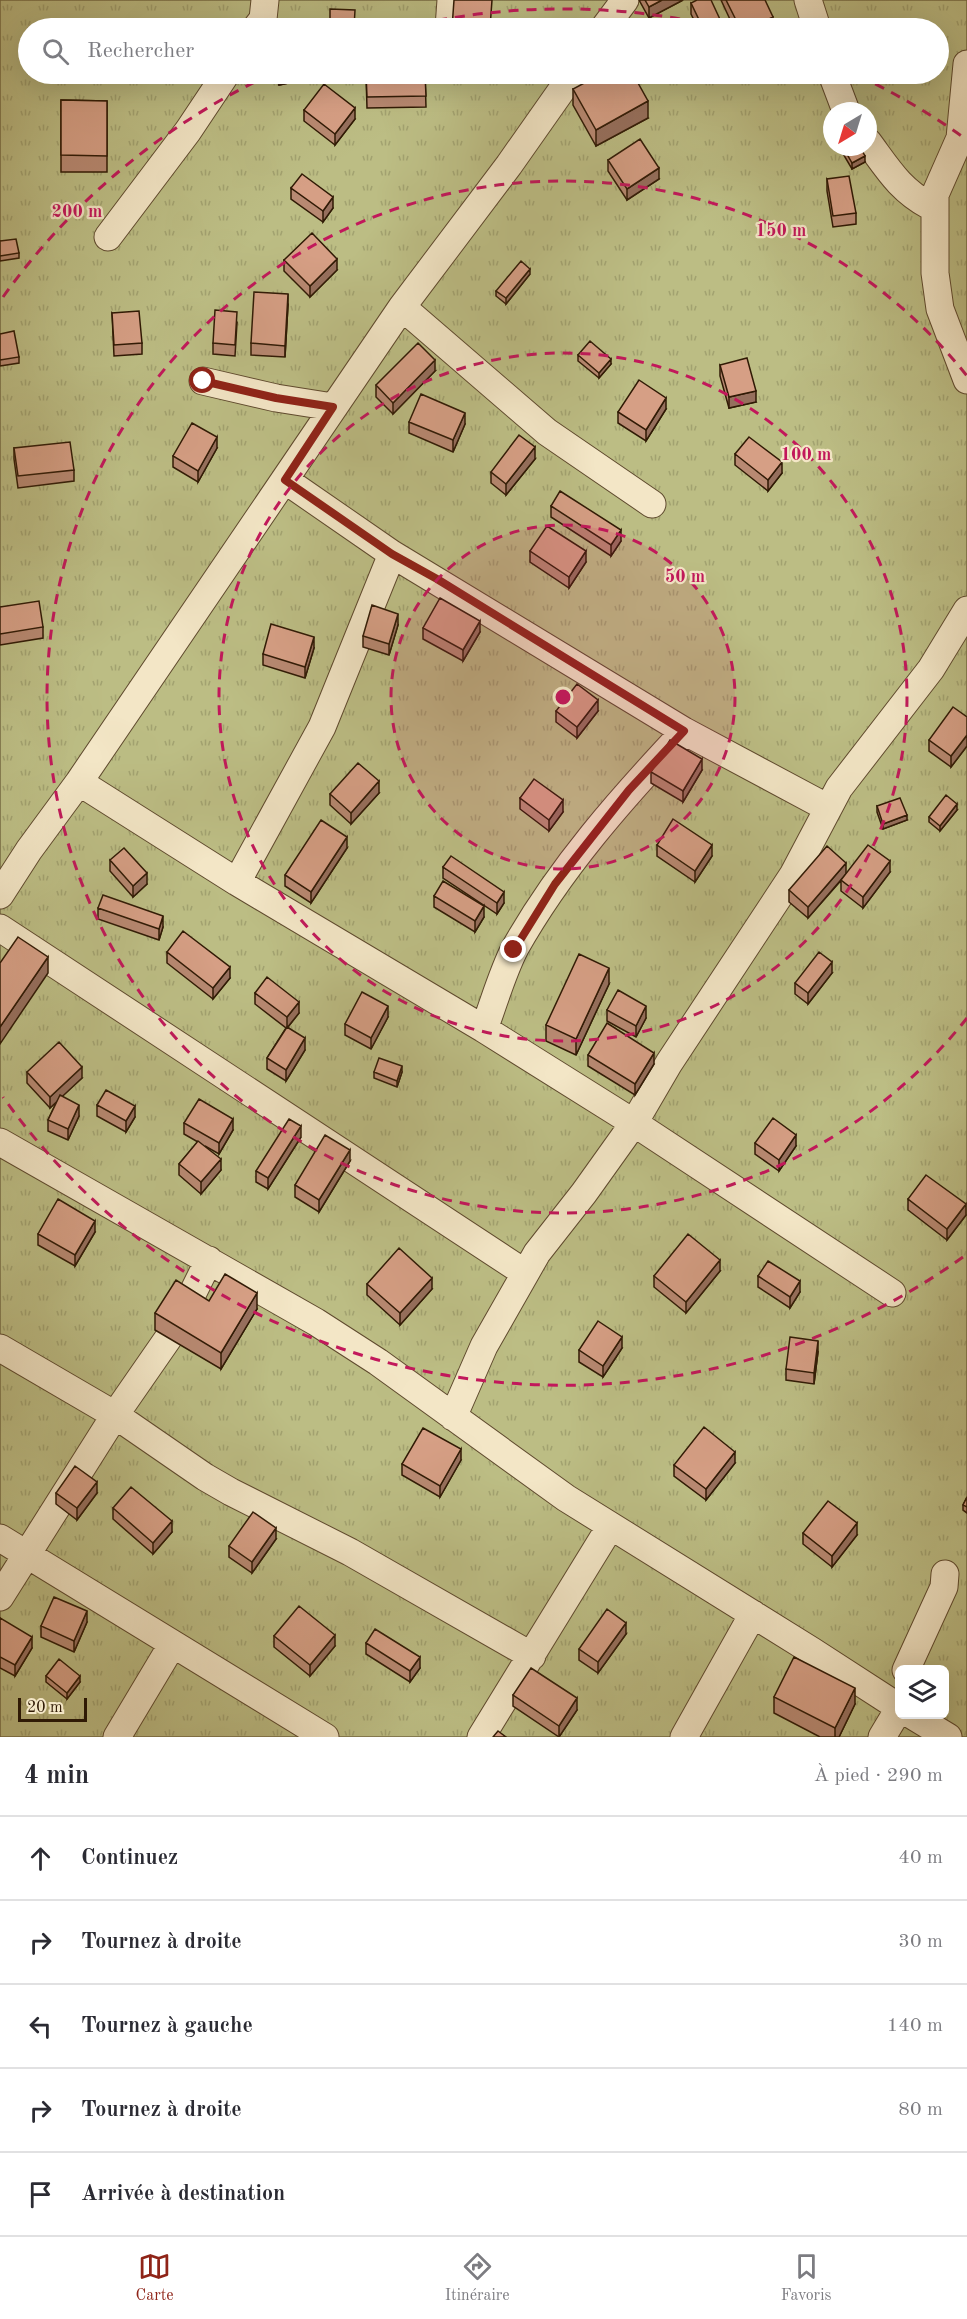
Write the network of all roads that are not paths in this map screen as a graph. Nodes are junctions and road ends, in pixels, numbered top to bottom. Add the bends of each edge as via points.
1 (265, 0) edge
2 (451, 0) edge
3 (625, 0) edge
4 (808, 0) edge
5 (263, 18) edge
6 (450, 18) edge
7 (612, 18) edge
8 (814, 18) edge
9 (967, 64) edge
10 (219, 84) edge
11 (566, 84) edge
12 (836, 84) edge
13 (843, 102) edge
14 (877, 154) edge
15 (935, 198) junction
16 (108, 237) dead end
17 (402, 307) junction
18 (967, 380) edge
19 (203, 381) dead end
20 (333, 407) junction
21 (285, 480) junction
22 (652, 504) dead end
23 (392, 554) junction
24 (967, 610) edge
25 (684, 731) junction
26 (79, 782) junction
27 (828, 807) junction
28 (237, 882) junction
29 (0, 895) edge
30 (0, 928) edge
31 (484, 1029) junction
32 (633, 1123) junction
33 (0, 1142) edge
34 (209, 1260) junction
35 (525, 1272) junction
36 (892, 1293) dead end
37 (0, 1348) edge
38 (115, 1415) junction
39 (453, 1418) junction
40 (610, 1527) junction
41 (0, 1538) edge
42 (27, 1554) junction
43 (945, 1574) dead end
44 (0, 1597) edge
45 (753, 1614) junction
46 (172, 1645) junction
47 (532, 1656) junction
48 (908, 1665) edge
49 (895, 1705) edge
50 (895, 1716) edge
51 (918, 1719) edge
52 (117, 1737) edge
53 (325, 1737) edge
54 (481, 1737) edge
55 (684, 1737) edge
56 (882, 1737) edge
57 (948, 1737) edge

1 - 5 street
2 - 6 street
3 - 7 street
4 - 8 street
9 - 15 street via 960,138
10 - 16 street
11 - 17 street
12 - 13 street
14 - 15 street via 912,196 930,206
15 - 18 street via 934,273 940,309
17 - 20 street
17 - 22 street via 547,432
19 - 20 street
20 - 21 street
21 - 23 street
21 - 26 street
23 - 25 street
23 - 28 street via 322,727
24 - 27 street via 931,669
25 - 27 street
25 - 31 street via 629,790 555,884 514,950
26 - 28 street
26 - 29 street
27 - 32 street via 793,876
28 - 31 street
30 - 35 street
31 - 32 street
32 - 35 street
32 - 36 street
33 - 34 street
34 - 38 street via 176,1328
34 - 39 street via 378,1362
35 - 39 street via 483,1346
37 - 38 street
38 - 42 street
38 - 47 street via 205,1477 350,1552
39 - 40 street
40 - 45 street
40 - 47 street
41 - 42 street
42 - 44 street
42 - 46 street
43 - 48 street via 944,1587
45 - 49 street
45 - 55 street
46 - 52 street
46 - 53 street
47 - 54 street
50 - 56 street
51 - 57 street

